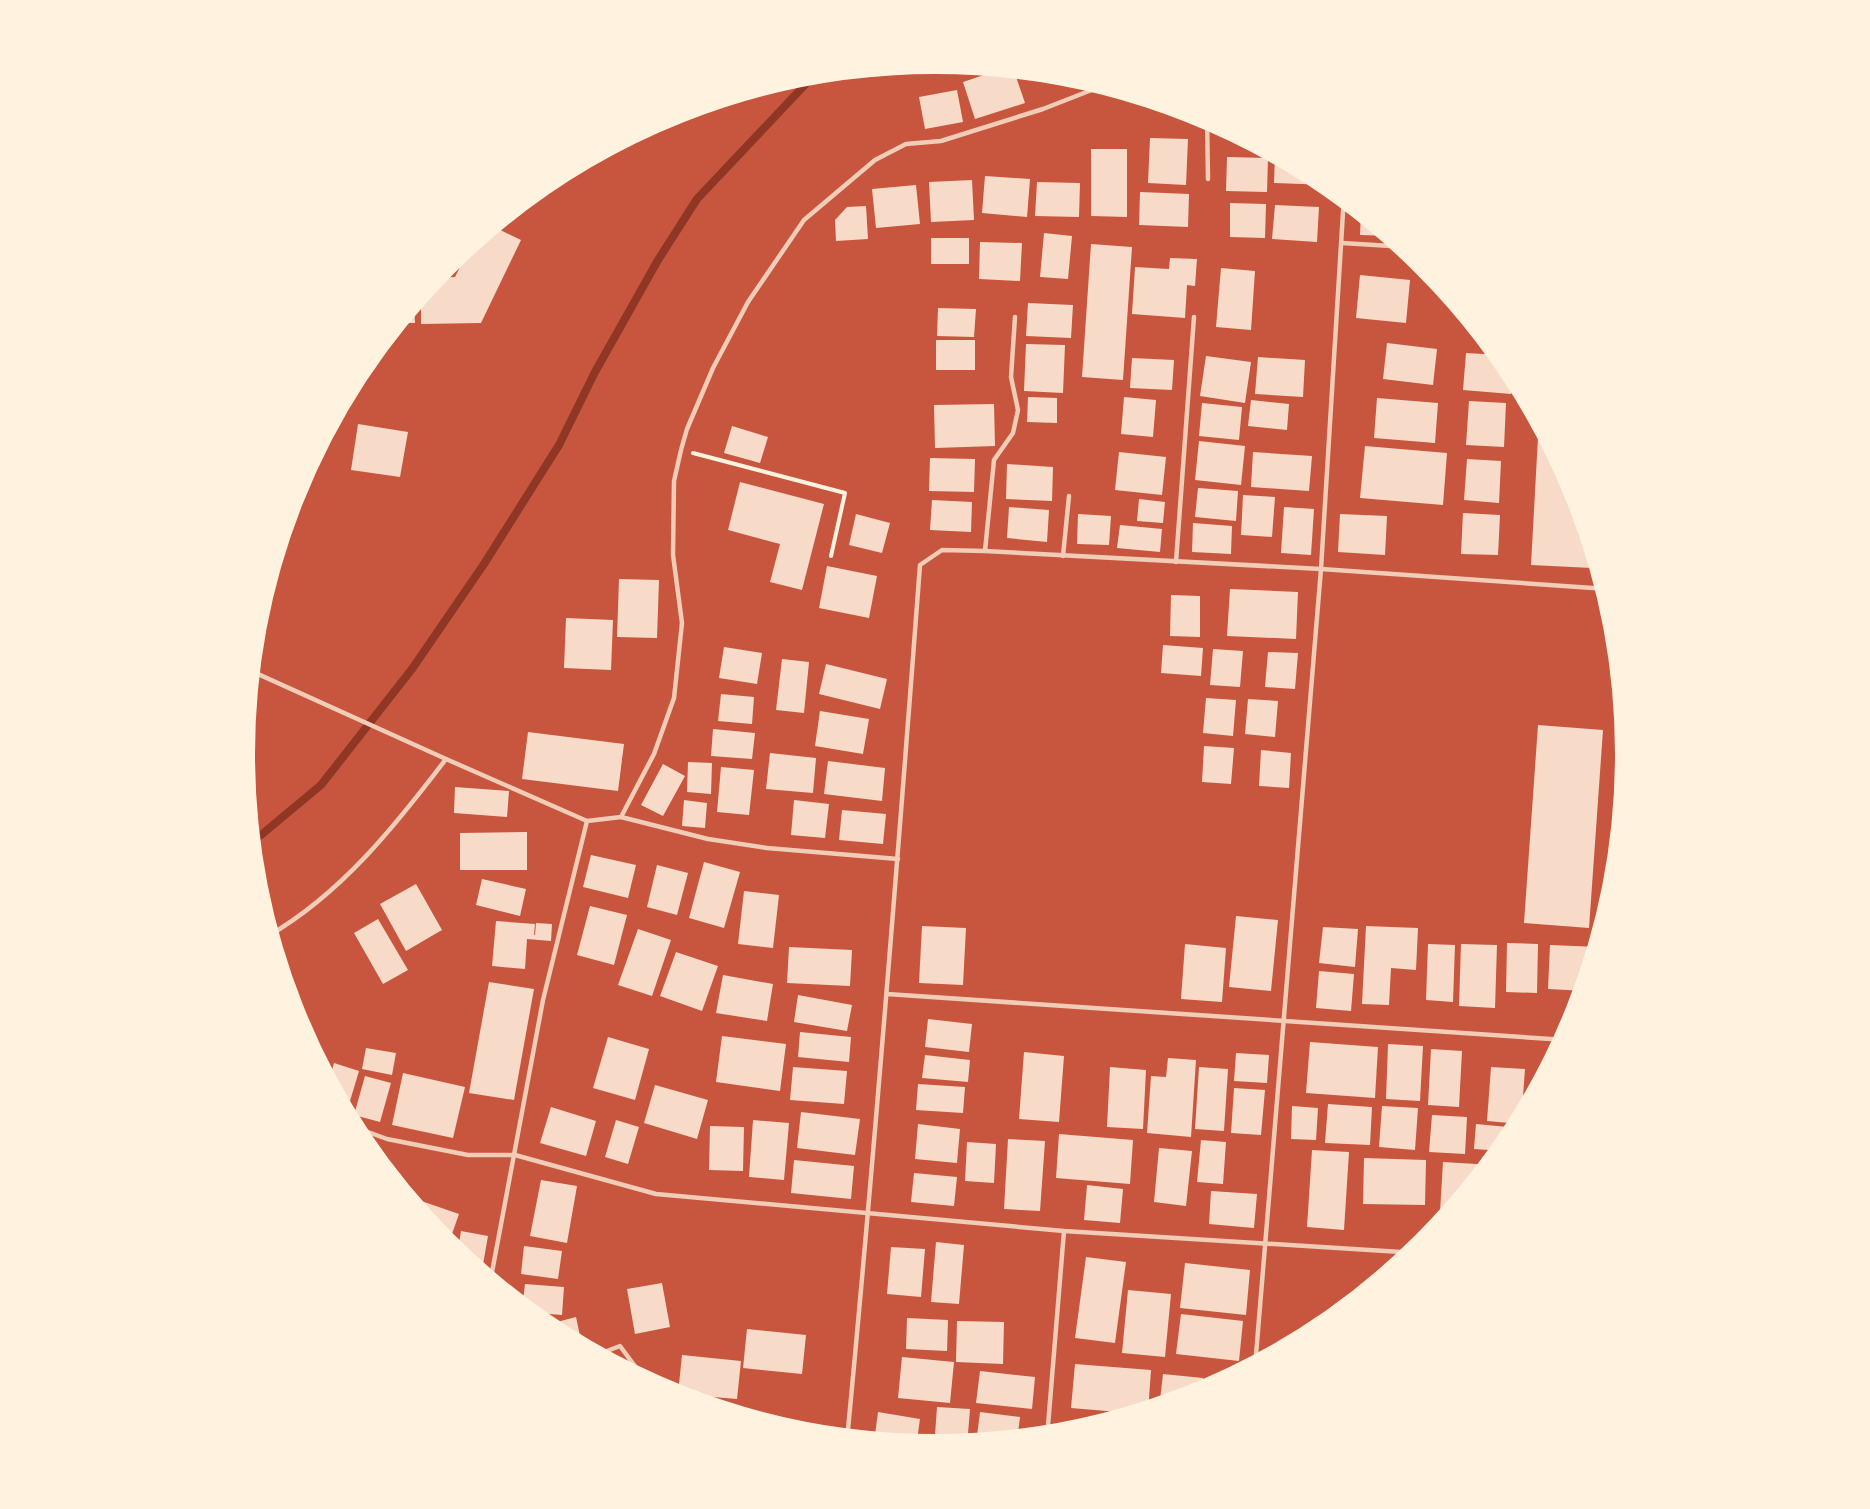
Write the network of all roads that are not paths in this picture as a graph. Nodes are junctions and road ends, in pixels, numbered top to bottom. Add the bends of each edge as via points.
1 (1093, 90) edge
2 (1208, 128) edge
3 (1208, 179) dead end
4 (1344, 207) edge
5 (1342, 243) junction
6 (1393, 246) edge
7 (1014, 317) dead end
8 (1194, 317) dead end
9 (1069, 496) dead end
10 (985, 551) junction
11 (1063, 556) junction
12 (1176, 562) junction
13 (1322, 569) junction
14 (1599, 588) edge
15 (256, 673) edge
16 (446, 759) junction
17 (621, 817) junction
18 (587, 821) junction
19 (898, 859) junction
20 (274, 932) edge
21 (887, 994) junction
22 (1285, 1022) junction
23 (1556, 1039) edge
24 (363, 1130) edge
25 (514, 1155) junction
26 (869, 1213) junction
27 (1065, 1231) junction
28 (1266, 1245) junction
29 (1404, 1252) edge
30 (492, 1275) edge
31 (603, 1352) edge
32 (1256, 1358) edge
33 (637, 1370) edge
34 (1048, 1429) edge
35 (848, 1433) edge

1 - 17 lane via 941,141 906,144 875,160 804,220 748,302 713,368 681,450 674,481 673,555 682,623 674,698 654,754
2 - 3 lane
4 - 5 lane
5 - 6 lane
5 - 13 lane
7 - 10 lane via 1011,377 1018,410 1013,433 994,460
8 - 12 lane
9 - 11 lane
10 - 11 lane
10 - 19 lane via 942,550 920,565
11 - 12 lane
12 - 13 lane
13 - 14 lane
13 - 22 lane
15 - 16 lane
16 - 18 lane
16 - 20 lane via 400,820 323,899
17 - 18 lane
17 - 19 lane via 708,839 767,848
18 - 25 lane via 543,1000
19 - 21 lane
21 - 22 lane
21 - 26 lane
22 - 23 lane
22 - 28 lane
24 - 25 lane via 387,1139 468,1155
25 - 26 lane via 656,1194
25 - 30 lane
26 - 27 lane
26 - 35 lane
27 - 28 lane
27 - 34 lane
28 - 29 lane
28 - 32 lane
31 - 33 lane via 620,1346

